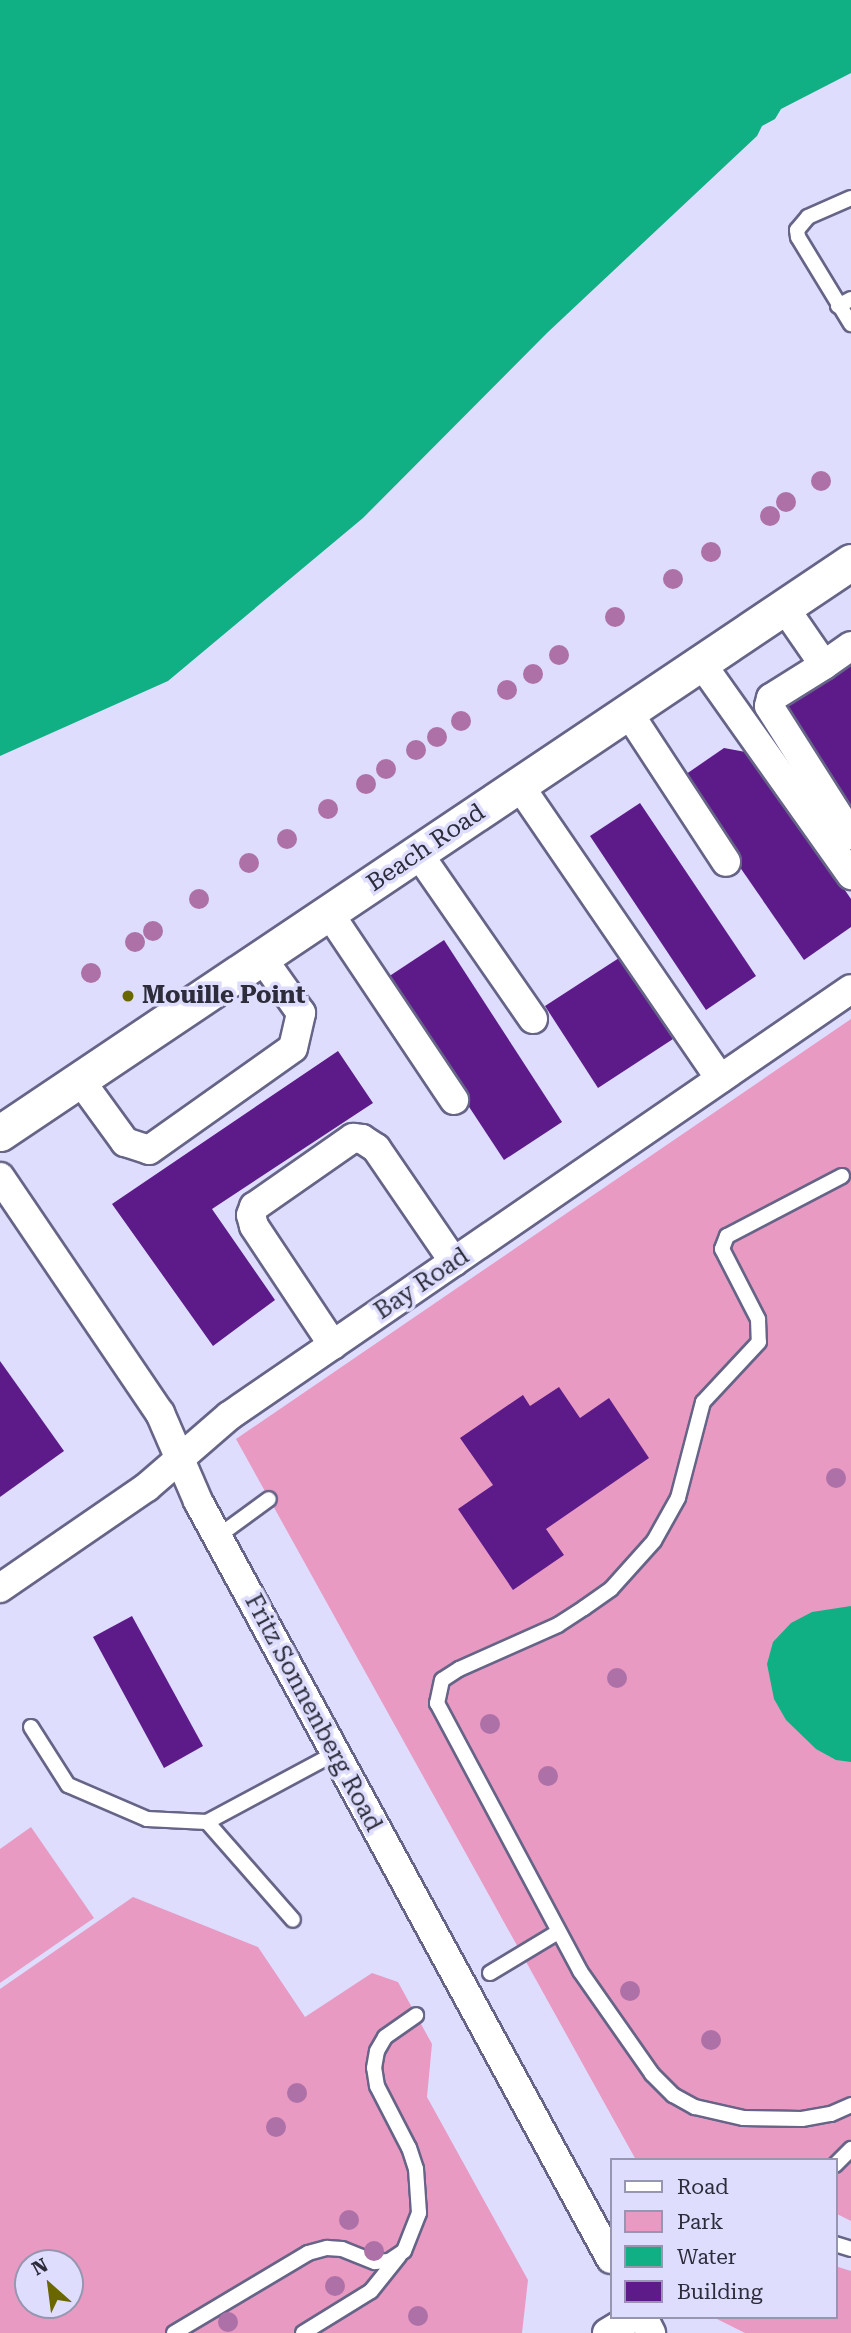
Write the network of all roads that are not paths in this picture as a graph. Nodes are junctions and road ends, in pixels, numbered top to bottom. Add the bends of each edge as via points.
1 (851, 198) edge
2 (844, 303) edge
3 (851, 324) edge
4 (851, 562) edge
5 (784, 607) junction
6 (851, 646) edge
7 (701, 663) junction
8 (824, 666) junction
9 (628, 712) junction
10 (519, 785) junction
11 (851, 835) edge
12 (418, 853) junction
13 (726, 862) dead end
14 (851, 875) edge
15 (329, 914) junction
16 (262, 958) junction
17 (851, 989) edge
18 (533, 1019) dead end
19 (720, 1079) junction
20 (80, 1080) junction
21 (454, 1100) dead end
22 (0, 1133) edge
23 (842, 1176) dead end
24 (0, 1177) edge
25 (454, 1262) junction
26 (334, 1345) junction
27 (180, 1459) junction
28 (269, 1499) dead end
29 (217, 1537) junction
30 (2, 1584) edge
31 (31, 1727) dead end
32 (334, 1754) junction
33 (207, 1822) junction
34 (293, 1920) dead end
35 (558, 1932) junction
36 (490, 1973) dead end
37 (416, 2015) dead end
38 (851, 2105) edge
39 (851, 2149) edge
40 (837, 2163) edge
41 (404, 2250) junction
42 (610, 2257) edge
43 (631, 2319) edge
44 (174, 2333) edge
45 (303, 2333) edge
46 (607, 2333) edge

1 - 2 lane via 808,217 797,230
2 - 3 lane
4 - 5 street, Beach Road
5 - 7 street, Beach Road
5 - 8 street
6 - 8 street
7 - 9 street, Beach Road
7 - 14 street
8 - 11 street via 771,698 769,706
9 - 10 street, Beach Road
9 - 13 street
10 - 12 street, Beach Road
10 - 19 street
12 - 15 street, Beach Road
12 - 18 street
15 - 16 street, Beach Road
15 - 21 street
16 - 20 street, Beach Road
16 - 20 street via 301,1013 293,1048 149,1150 125,1142
17 - 19 street, Bay Road
19 - 25 street, Bay Road
20 - 22 street, Beach Road
23 - 35 lane via 727,1236 722,1249 758,1319 759,1342 703,1402 678,1498 654,1541 611,1589 584,1608 442,1680 437,1703 443,1717
24 - 27 street, Fritz Sonnenberg Road via 160,1413
25 - 26 street, Bay Road
25 - 26 street via 376,1148 353,1138 254,1207 251,1215
26 - 27 street, Bay Road via 229,1416
27 - 29 street, Fritz Sonnenberg Road
27 - 30 street, Bay Road via 138,1494
28 - 29 lane
29 - 32 street, Fritz Sonnenberg Road
31 - 33 lane via 68,1785 146,1819
32 - 33 lane
32 - 42 street, Fritz Sonnenberg Road
33 - 34 lane
35 - 36 lane
35 - 38 lane via 652,2074 695,2108 743,2118 802,2119
37 - 41 lane via 385,2037 374,2067 377,2086 415,2169 419,2213
39 - 40 lane
41 - 44 lane via 389,2261 375,2262 342,2249 307,2253
41 - 45 lane via 370,2291
43 - 46 street

